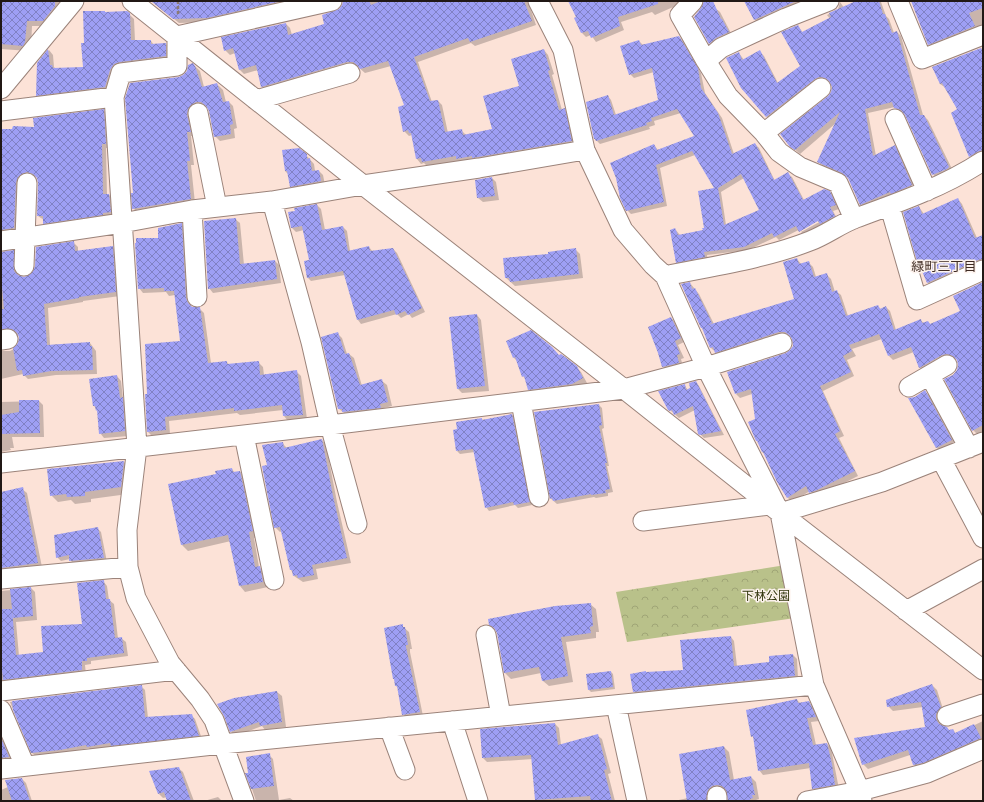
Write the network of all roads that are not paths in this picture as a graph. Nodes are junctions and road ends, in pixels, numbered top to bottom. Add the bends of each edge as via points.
1 (74, 1) edge
2 (132, 1) edge
3 (332, 1) edge
4 (538, 1) edge
5 (693, 1) edge
6 (829, 1) edge
7 (898, 1) edge
8 (983, 35) edge
9 (177, 36) junction
10 (706, 62) junction
11 (350, 73) dead end
12 (820, 88) dead end
13 (1, 89) edge
14 (114, 97) junction
15 (256, 100) junction
16 (1, 111) edge
17 (198, 114) dead end
18 (895, 119) dead end
19 (764, 133) junction
20 (585, 150) junction
21 (981, 169) edge
22 (27, 183) dead end
23 (363, 185) junction
24 (927, 191) junction
25 (272, 201) junction
26 (217, 207) junction
27 (890, 207) junction
28 (192, 210) junction
29 (854, 219) junction
30 (122, 223) junction
31 (26, 237) junction
32 (1, 241) edge
33 (24, 266) dead end
34 (983, 270) edge
35 (665, 276) junction
36 (197, 298) dead end
37 (782, 343) dead end
38 (947, 365) dead end
39 (706, 366) junction
40 (930, 376) junction
41 (909, 387) dead end
42 (624, 389) junction
43 (522, 402) junction
44 (330, 425) junction
45 (244, 435) junction
46 (976, 445) edge
47 (137, 447) junction
48 (941, 459) junction
49 (1, 463) edge
50 (539, 497) dead end
51 (775, 509) junction
52 (643, 521) dead end
53 (357, 524) dead end
54 (983, 538) edge
55 (128, 567) junction
56 (983, 569) edge
57 (1, 578) edge
58 (274, 580) dead end
59 (906, 611) junction
60 (486, 636) dead end
61 (176, 670) junction
62 (983, 670) edge
63 (814, 685) junction
64 (1, 691) edge
65 (983, 704) edge
66 (616, 705) junction
67 (1, 710) edge
68 (501, 716) junction
69 (947, 716) dead end
70 (452, 721) junction
71 (390, 727) junction
72 (222, 744) junction
73 (983, 749) edge
74 (25, 766) junction
75 (1, 769) edge
76 (405, 770) dead end
77 (861, 796) edge
78 (244, 801) edge
79 (478, 801) edge
80 (637, 801) edge
81 (807, 801) edge

1 - 13 street
2 - 9 street
3 - 9 street
4 - 20 street via 562,50
5 - 10 street via 680,15
6 - 10 street via 721,48
7 - 8 street via 922,59
9 - 14 street via 177,66 121,73
9 - 15 street
10 - 19 street via 728,96
11 - 15 street
12 - 19 street
14 - 16 street
14 - 30 street
15 - 23 street
17 - 26 street
18 - 24 street
19 - 29 street via 779,152 800,167 838,183
20 - 23 street
20 - 35 street via 622,230
21 - 24 street
22 - 31 street
23 - 25 street
23 - 42 street
24 - 27 street
25 - 26 street
25 - 44 street via 311,342
26 - 28 street
27 - 29 street
27 - 34 street via 917,300
28 - 30 street
28 - 36 street
29 - 35 street via 810,241 765,255
30 - 31 street
30 - 47 street
31 - 32 street
31 - 33 street
35 - 39 street
37 - 39 street
38 - 40 street
39 - 42 street
39 - 51 street
40 - 41 street
40 - 46 street
42 - 43 street
42 - 51 street
43 - 44 street
43 - 50 street
44 - 45 street
44 - 53 street
45 - 47 street
45 - 58 street
46 - 48 street
47 - 49 street
47 - 55 street via 127,530
48 - 51 street via 882,482
48 - 54 street
51 - 52 street
51 - 59 street
51 - 63 street
55 - 57 street
55 - 61 street via 136,598
56 - 59 street
59 - 62 street
60 - 68 street
61 - 64 street
61 - 72 street via 214,720
63 - 66 street
63 - 77 street
65 - 69 street
66 - 68 street
66 - 80 street
67 - 74 street
68 - 70 street
70 - 71 street
70 - 79 street
71 - 72 street
71 - 76 street
72 - 74 street
72 - 78 street
73 - 77 street via 927,773
74 - 75 street
77 - 81 street

